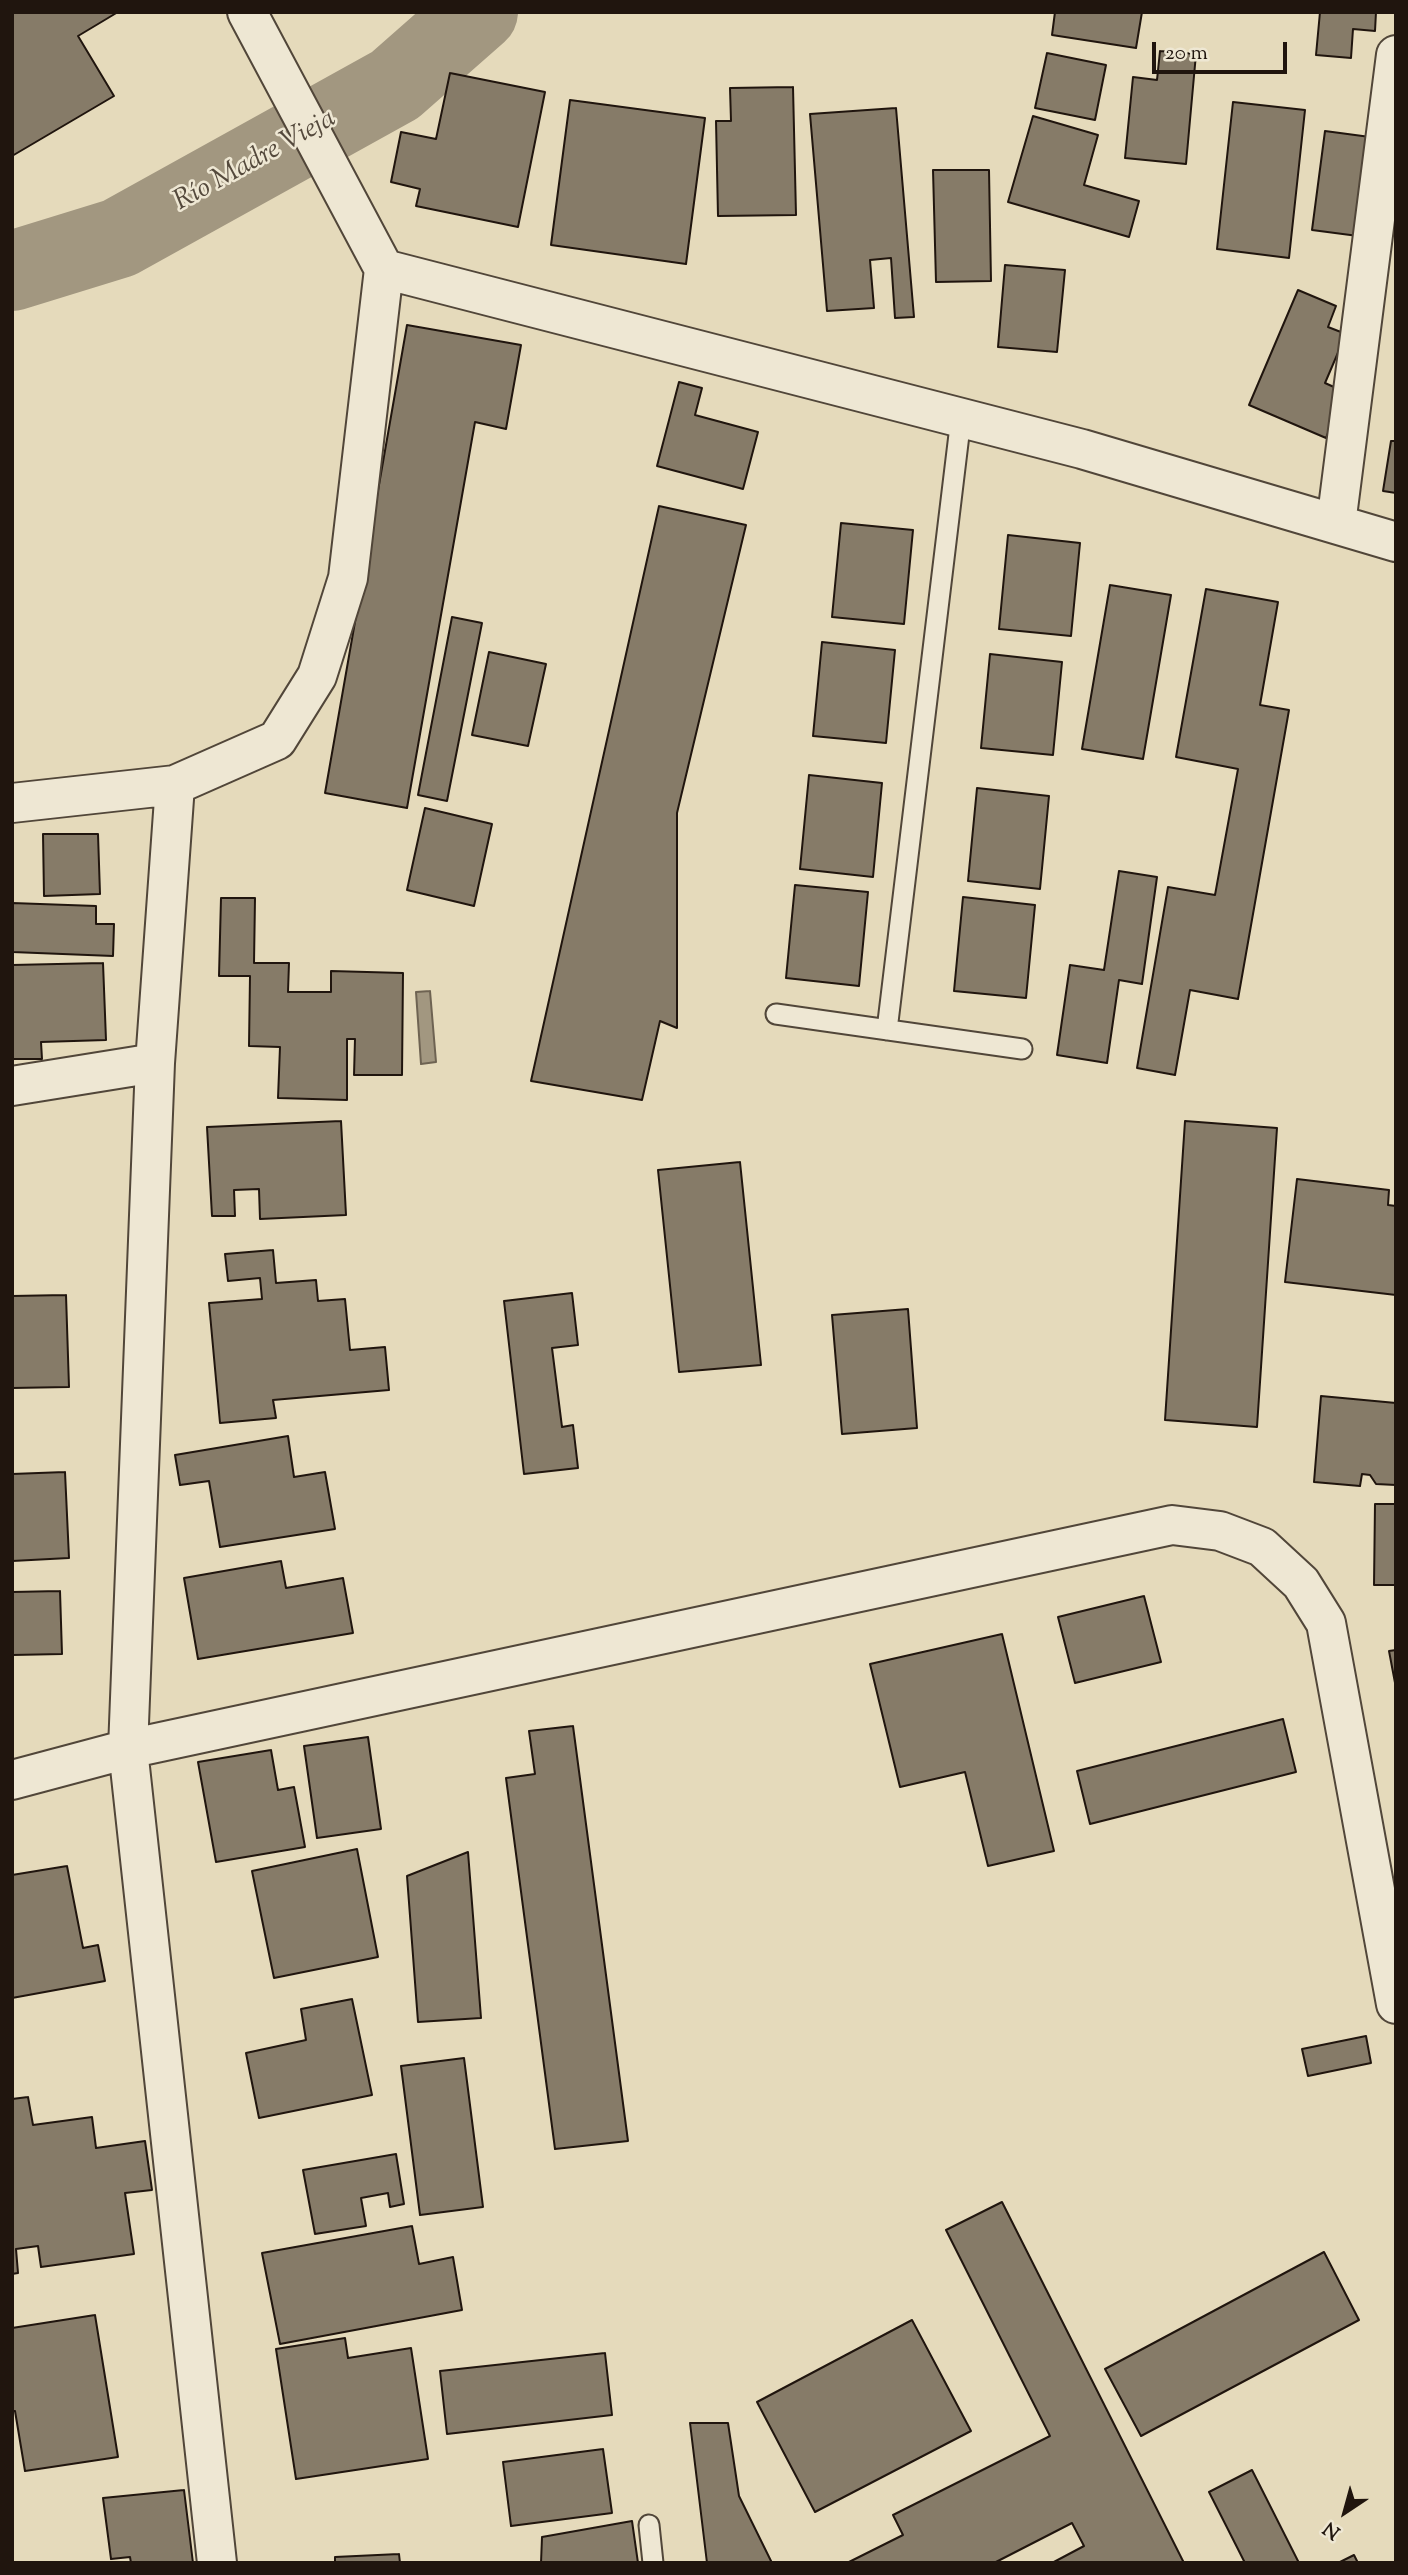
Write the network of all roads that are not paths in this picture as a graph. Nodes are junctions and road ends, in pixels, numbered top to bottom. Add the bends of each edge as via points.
1 (247, 12) edge
2 (1396, 55) edge
3 (1393, 100) edge
4 (384, 269) junction
5 (961, 418) junction
6 (1336, 524) junction
7 (1396, 542) edge
8 (175, 785) junction
9 (12, 803) edge
10 (776, 1014) dead end
11 (887, 1030) junction
12 (1022, 1049) dead end
13 (155, 1063) junction
14 (12, 1086) edge
15 (128, 1749) junction
16 (12, 1780) edge
17 (1396, 2004) edge
18 (649, 2525) dead end
19 (217, 2563) edge
20 (653, 2563) edge

1 - 4 street
2 - 3 street
3 - 6 street
4 - 5 street
4 - 8 street via 348,578 317,676 277,740
5 - 6 street
5 - 11 lane
6 - 7 street
8 - 9 street
8 - 13 street
10 - 11 lane
11 - 12 lane
13 - 14 street
13 - 15 street
15 - 16 street
15 - 17 street via 1172,1525 1220,1531 1262,1547 1301,1583 1326,1623
15 - 19 street
18 - 20 lane

